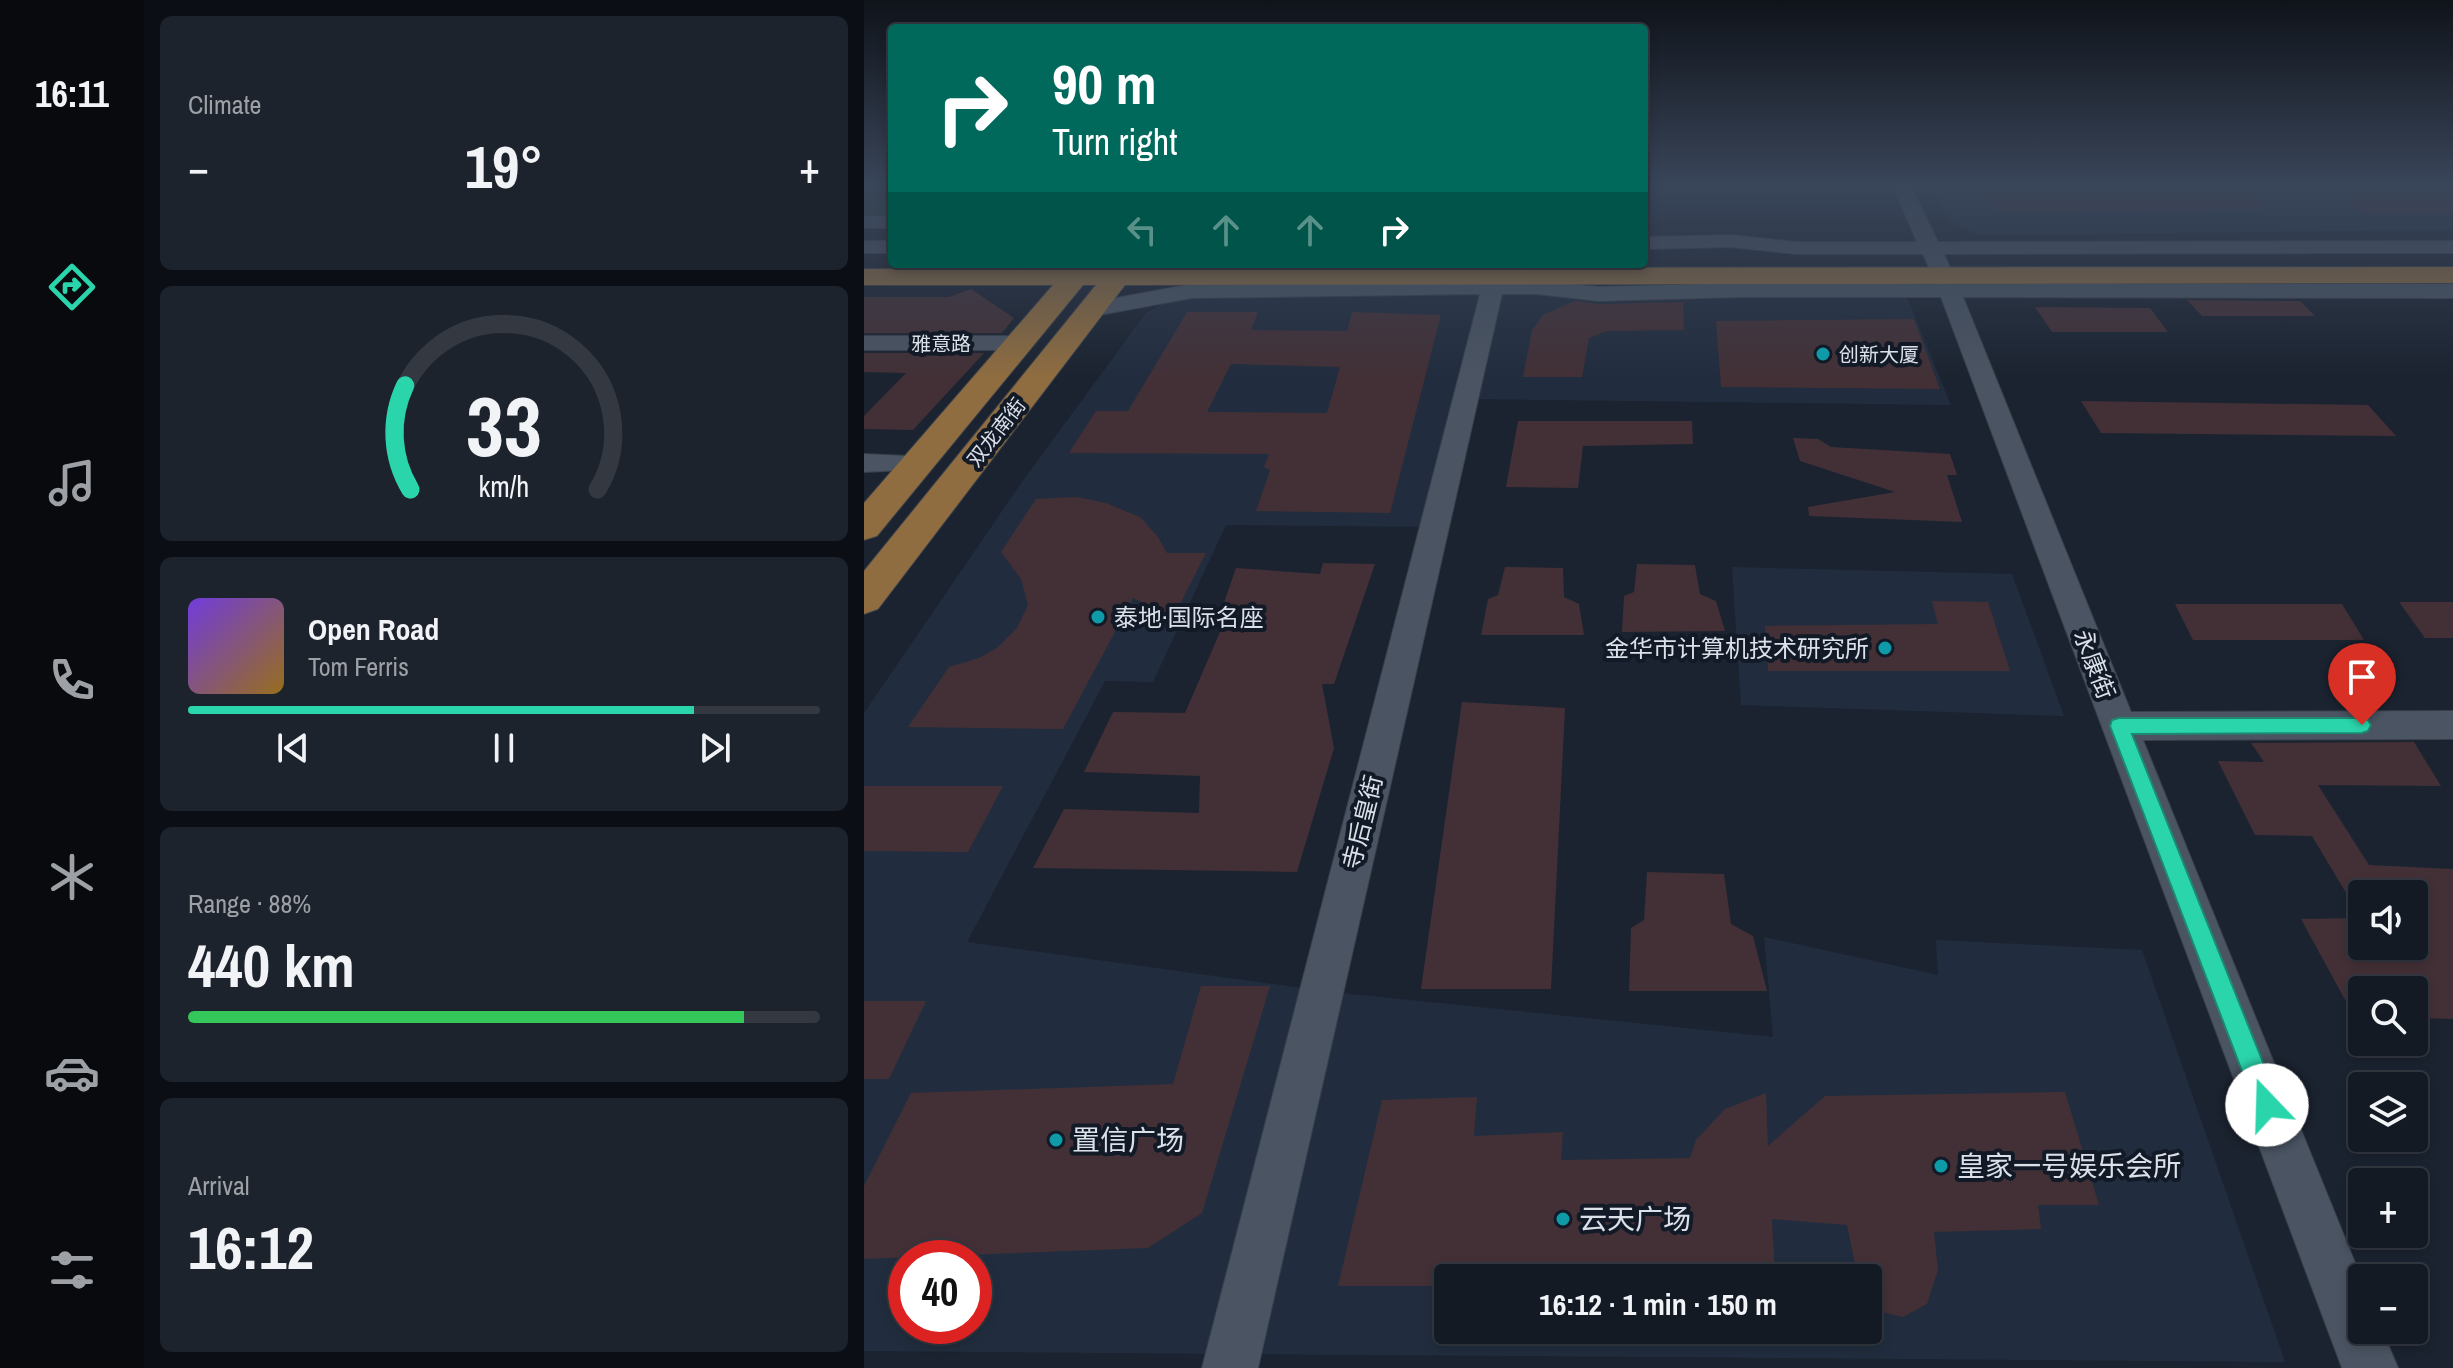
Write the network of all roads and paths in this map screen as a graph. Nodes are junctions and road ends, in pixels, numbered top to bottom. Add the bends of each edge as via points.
1 (1809, 250) edge
2 (1931, 250) edge
3 (2383, 250) edge
4 (864, 256) edge
5 (888, 256) edge
6 (1648, 258) edge
7 (2453, 258) edge
8 (1939, 268) junction
9 (1123, 270) edge
10 (1079, 271) edge
11 (2453, 275) edge
12 (864, 277) edge
13 (1493, 282) junction
14 (2453, 291) edge
15 (1094, 309) junction
16 (864, 343) edge
17 (1019, 343) junction
18 (864, 463) edge
19 (921, 463) junction
20 (864, 527) edge
21 (864, 599) edge
22 (2453, 725) edge
23 (2119, 726) junction
24 (1230, 1368) edge
25 (2370, 1368) edge

1 - 8 street
2 - 8 street, 永康街
3 - 8 street
4 - 5 main road
6 - 8 main road
7 - 8 main road
8 - 11 main road
8 - 13 main road
8 - 14 street
8 - 23 street, 永康街
9 - 10 main road
9 - 13 main road
9 - 15 main road, 双龙南街
10 - 12 main road
10 - 17 main road, 双龙南街
13 - 15 street via 1192,291
13 - 24 street, 寺后皇街
15 - 21 main road, 双龙南街
16 - 17 street, 雅意路
17 - 19 main road, 双龙南街
18 - 19 street
19 - 20 main road, 双龙南街
22 - 23 street
23 - 25 street, 永康街

